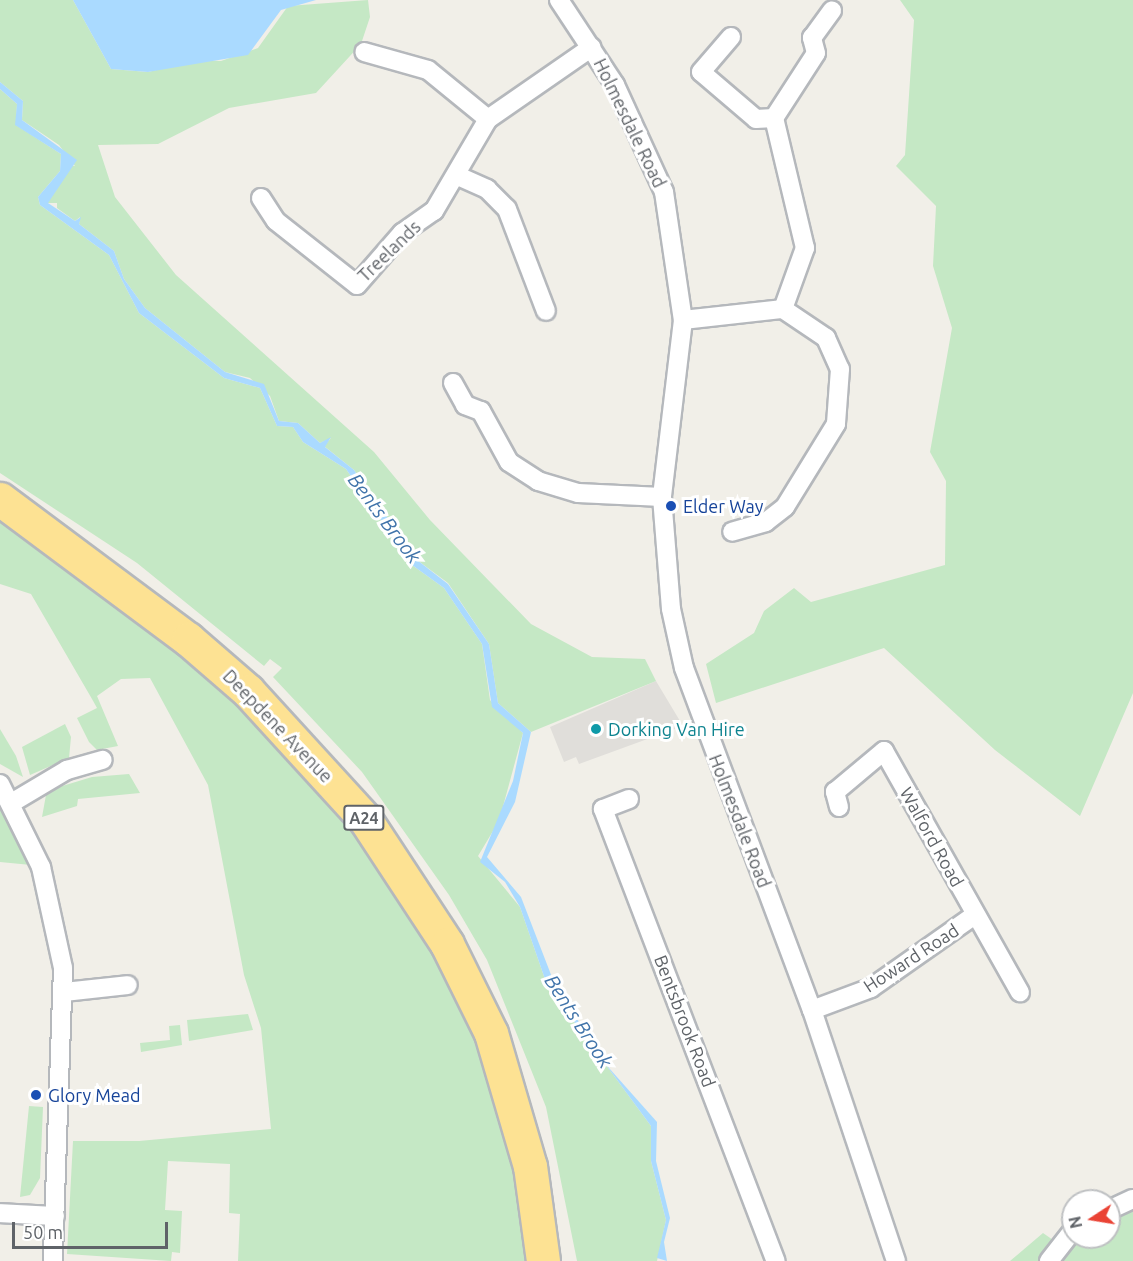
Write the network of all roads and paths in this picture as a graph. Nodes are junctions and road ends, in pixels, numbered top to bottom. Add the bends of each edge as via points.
1 (559, 0) edge
2 (832, 10) dead end
3 (731, 37) dead end
4 (592, 47) junction
5 (364, 52) dead end
6 (774, 118) junction
7 (488, 119) junction
8 (458, 176) junction
9 (261, 198) dead end
10 (783, 309) junction
11 (546, 310) dead end
12 (683, 320) junction
13 (453, 383) dead end
14 (662, 497) junction
15 (0, 499) edge
16 (732, 532) dead end
17 (103, 760) dead end
18 (0, 784) edge
19 (629, 799) dead end
20 (14, 802) junction
21 (839, 807) dead end
22 (975, 915) junction
23 (128, 985) dead end
24 (64, 992) junction
25 (1020, 992) dead end
26 (812, 1010) junction
27 (0, 1213) edge
28 (55, 1216) junction
29 (1061, 1245) edge
30 (53, 1261) edge
31 (543, 1261) edge
32 (776, 1261) edge
33 (896, 1261) edge
34 (1048, 1261) edge

1 - 4 street, Holmesdale Road
2 - 6 street via 812,38 816,53
3 - 6 street via 701,72 756,119
4 - 7 street, Treelands
4 - 12 street, Holmesdale Road via 664,192
5 - 7 street via 428,70
6 - 10 street via 805,248
7 - 8 street, Treelands
8 - 9 street, Treelands via 434,211 402,233 357,285 276,220
8 - 11 street via 487,189 507,208
10 - 12 street
10 - 16 street via 826,338 840,369 836,424 785,507 766,522
12 - 14 street, Holmesdale Road
13 - 14 street via 465,405 482,411 509,462 538,481 578,493
14 - 26 street, Holmesdale Road via 671,609 684,668
15 - 31 highway, Deepdene Avenue / A24 via 188,639 264,707 365,819 447,944 491,1033 530,1166
17 - 20 street via 67,770
18 - 20 street
19 - 32 street, Bentsbrook Road via 603,808
20 - 24 street via 55,916
21 - 22 street, Walford Road via 835,792 884,751
22 - 25 street, Walford Road
22 - 26 street, Howard Road via 871,988
23 - 24 street
24 - 28 street
26 - 33 street, Holmesdale Road
27 - 28 street
28 - 30 street
29 - 34 street

